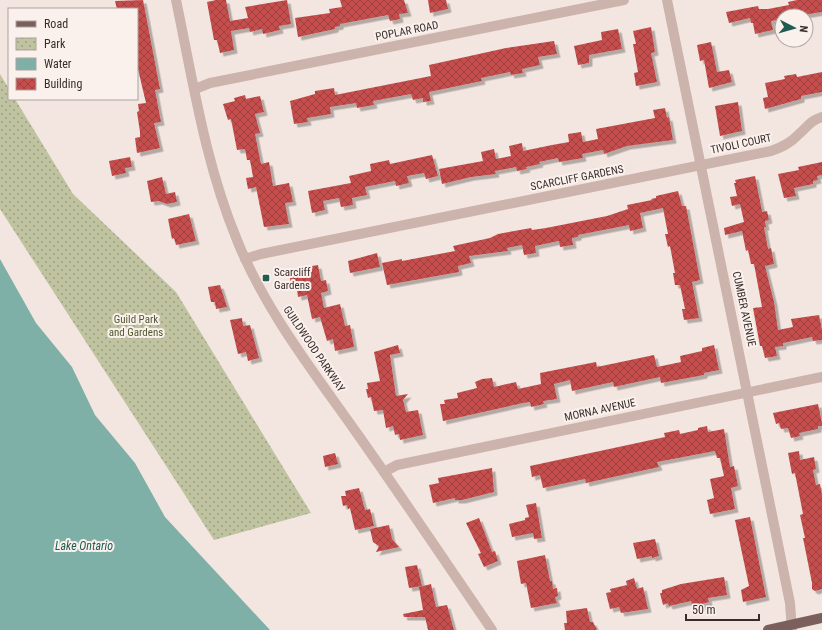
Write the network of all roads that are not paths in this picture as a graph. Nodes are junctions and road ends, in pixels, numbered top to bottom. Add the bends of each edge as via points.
1 (176, 0) edge
2 (624, 0) edge
3 (667, 0) edge
4 (195, 90) junction
5 (822, 117) edge
6 (702, 165) junction
7 (245, 259) junction
8 (822, 377) edge
9 (748, 392) junction
10 (384, 472) junction
11 (822, 618) edge
12 (792, 627) edge
13 (492, 630) edge
14 (768, 630) edge

1 - 4 street, GUILDWOOD PARKWAY
2 - 4 street, POPLAR ROAD via 210,83
3 - 6 street, CUMBER AVENUE
4 - 7 street, GUILDWOOD PARKWAY via 215,176
5 - 6 street, TIVOLI COURT via 806,125 801,133 783,147
6 - 7 street, SCARCLIFF GARDENS via 269,252
6 - 9 street, CUMBER AVENUE
7 - 10 street, GUILDWOOD PARKWAY via 292,341
8 - 9 street, MORNA AVENUE
9 - 10 street, MORNA AVENUE via 397,465
9 - 12 street, CUMBER AVENUE via 790,603
10 - 13 street, GUILDWOOD PARKWAY
11 - 12 main road
12 - 14 main road

